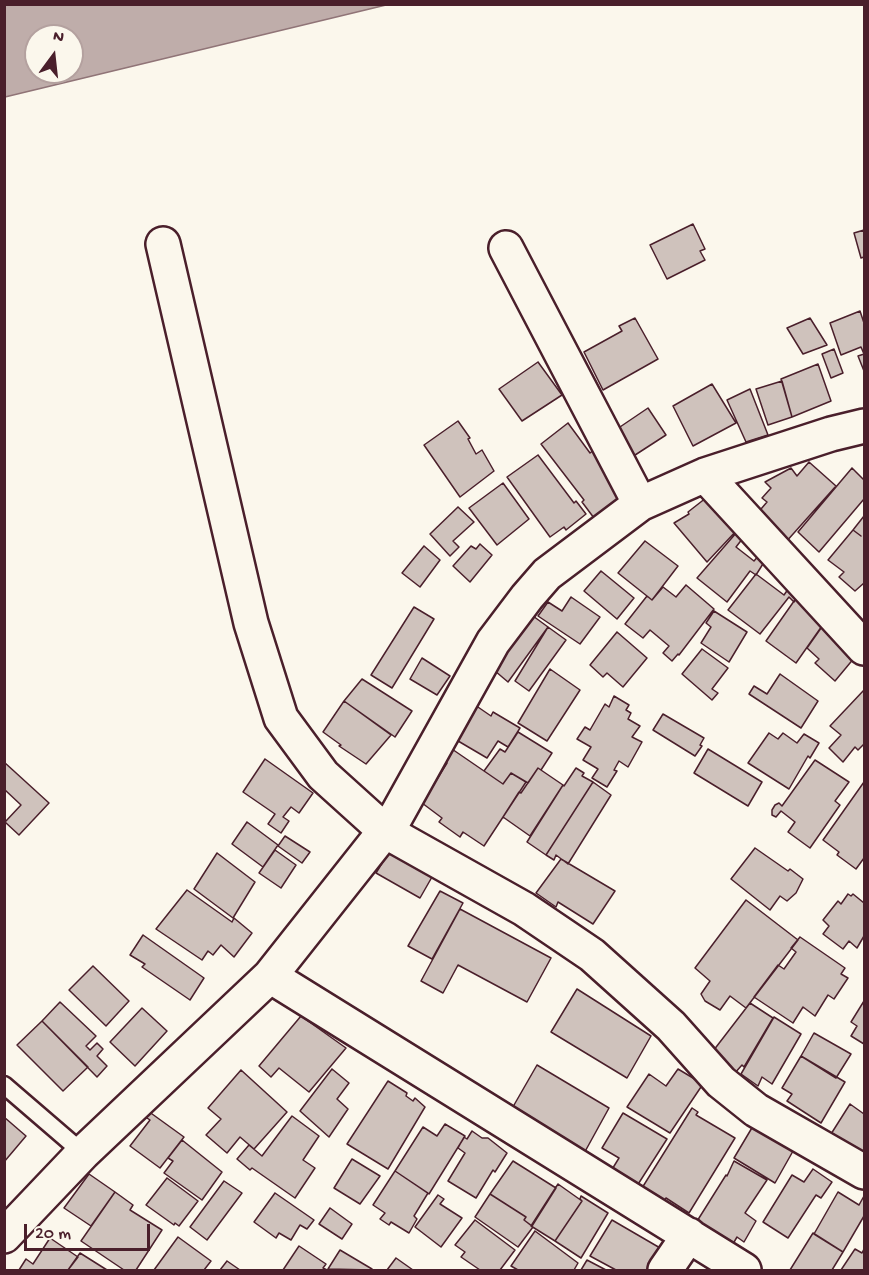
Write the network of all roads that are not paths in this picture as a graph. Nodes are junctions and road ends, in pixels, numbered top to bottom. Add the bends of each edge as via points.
1 (163, 244) dead end
2 (506, 248) dead end
3 (864, 426) edge
4 (705, 475) junction
5 (640, 504) junction
6 (864, 648) edge
7 (385, 831) junction
8 (270, 976) junction
9 (4, 1085) edge
10 (83, 1153) junction
11 (864, 1172) edge
12 (689, 1235) junction
13 (4, 1236) edge
14 (665, 1270) edge
15 (744, 1270) edge

1 - 7 street via 251,623 281,718 323,775
2 - 5 street
3 - 4 street
4 - 5 street
4 - 6 street
5 - 7 street via 548,574 527,597 493,642
7 - 8 street
7 - 11 street via 524,909 592,955 671,1026 722,1082 756,1110
8 - 10 street
8 - 12 street
9 - 10 lane
10 - 13 street
12 - 14 street
12 - 15 street

